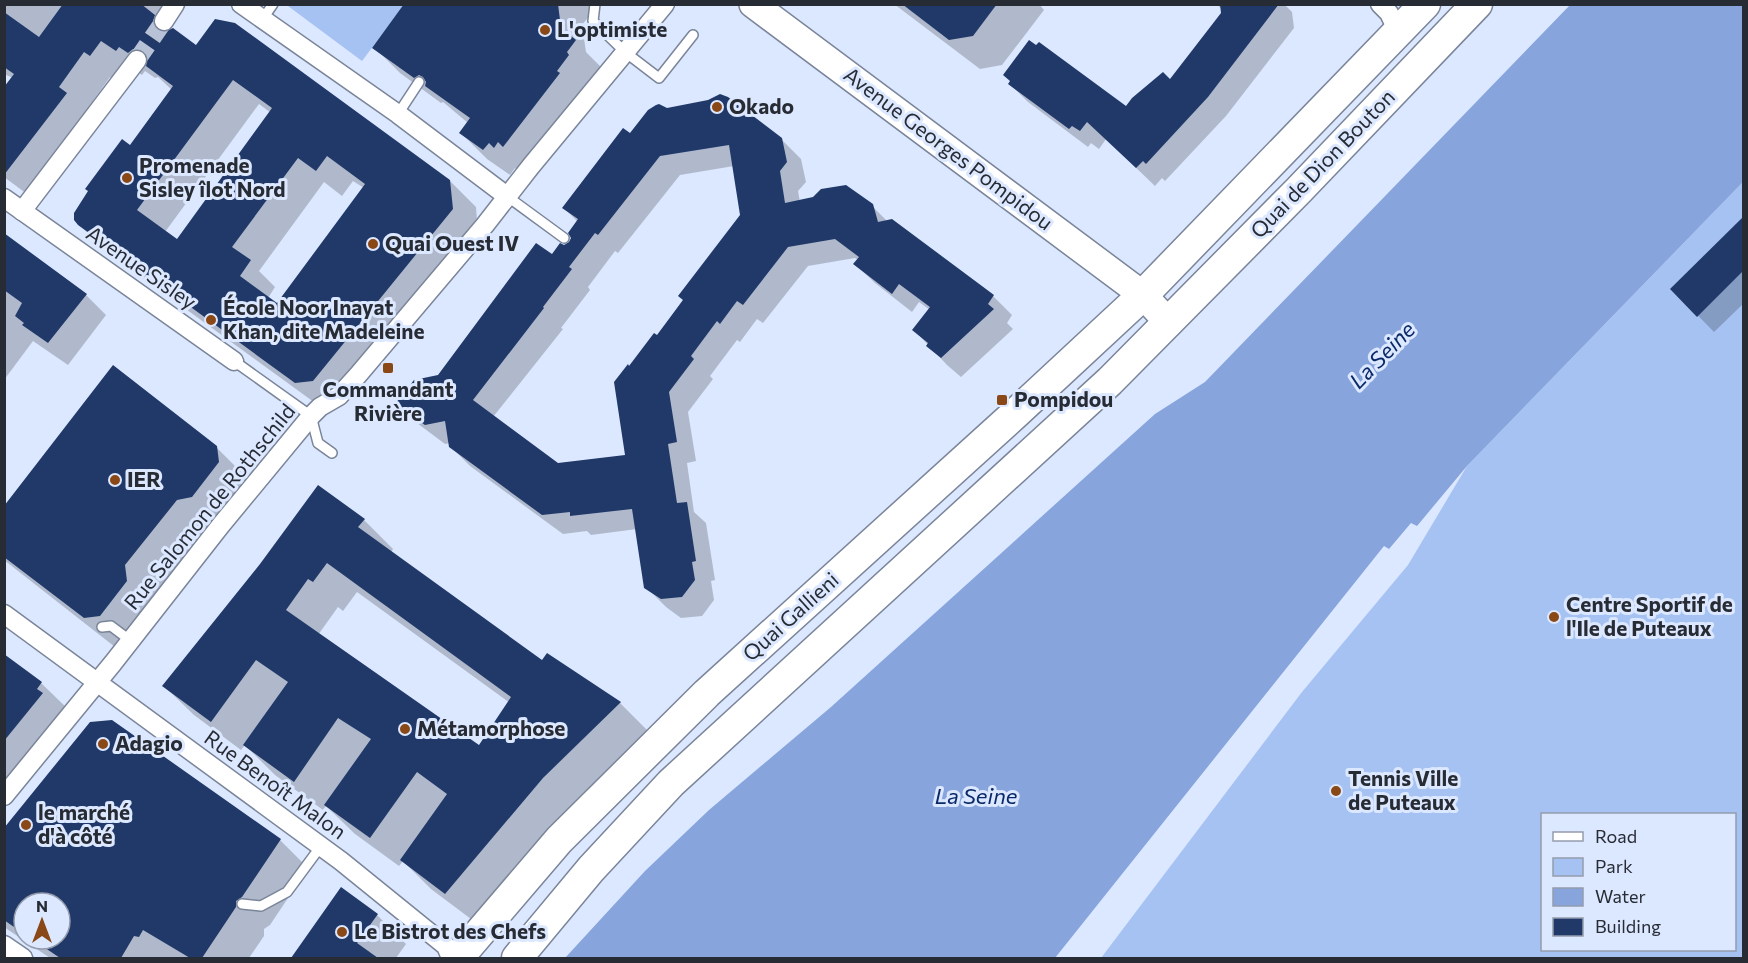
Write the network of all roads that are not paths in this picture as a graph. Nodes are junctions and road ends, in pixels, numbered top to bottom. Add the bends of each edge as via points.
1 (175, 4) edge
2 (241, 4) edge
3 (273, 4) edge
4 (595, 4) edge
5 (665, 4) edge
6 (753, 4) edge
7 (1380, 4) edge
8 (1425, 4) edge
9 (1477, 4) edge
10 (262, 20) junction
11 (164, 21) tunnel mouth
12 (1398, 32) junction
13 (693, 35) dead end
14 (624, 52) junction
15 (137, 60) tunnel mouth
16 (419, 82) dead end
17 (398, 114) junction
18 (508, 197) junction
19 (4, 198) edge
20 (22, 211) junction
21 (564, 238) dead end
22 (1143, 295) junction
23 (1169, 323) junction
24 (234, 361) joint
25 (311, 416) junction
26 (332, 453) dead end
27 (4, 614) edge
28 (102, 627) dead end
29 (130, 641) junction
30 (98, 682) junction
31 (4, 796) edge
32 (321, 846) junction
33 (242, 904) dead end
34 (4, 945) edge
35 (23, 958) edge
36 (451, 958) edge
37 (458, 958) edge
38 (517, 958) edge

1 - 11 street
2 - 10 street
3 - 10 lane
4 - 14 lane via 593,21
5 - 14 street, Rue Salomon de Rothschild
6 - 22 street, Avenue Georges Pompidou
7 - 12 street
8 - 12 main road, Quai de Dion Bouton
9 - 23 main road, Quai de Dion Bouton
10 - 17 street
12 - 22 main road, Quai de Dion Bouton
13 - 14 lane via 659,78
14 - 18 street, Rue Salomon de Rothschild
15 - 20 street
16 - 17 lane
17 - 18 street
18 - 21 lane
18 - 25 street, Rue Salomon de Rothschild via 358,375 339,396
19 - 20 street, Avenue Sisley
20 - 24 street, Avenue Sisley
22 - 23 street, Avenue Georges Pompidou
22 - 37 main road, Quai Gallieni via 706,693 559,840
23 - 38 main road, Quai Gallieni via 1073,416 671,783 591,869
24 - 25 lane, Avenue Sisley
25 - 26 lane via 318,443
25 - 29 street, Rue Salomon de Rothschild
27 - 30 street, Rue Benoît Malon
28 - 29 lane via 111,626
29 - 30 street, Rue Salomon de Rothschild
30 - 31 street, Rue Salomon de Rothschild
30 - 32 street, Rue Benoît Malon
32 - 33 lane via 288,892 261,906
32 - 36 street, Rue Benoît Malon via 446,946
34 - 35 street

